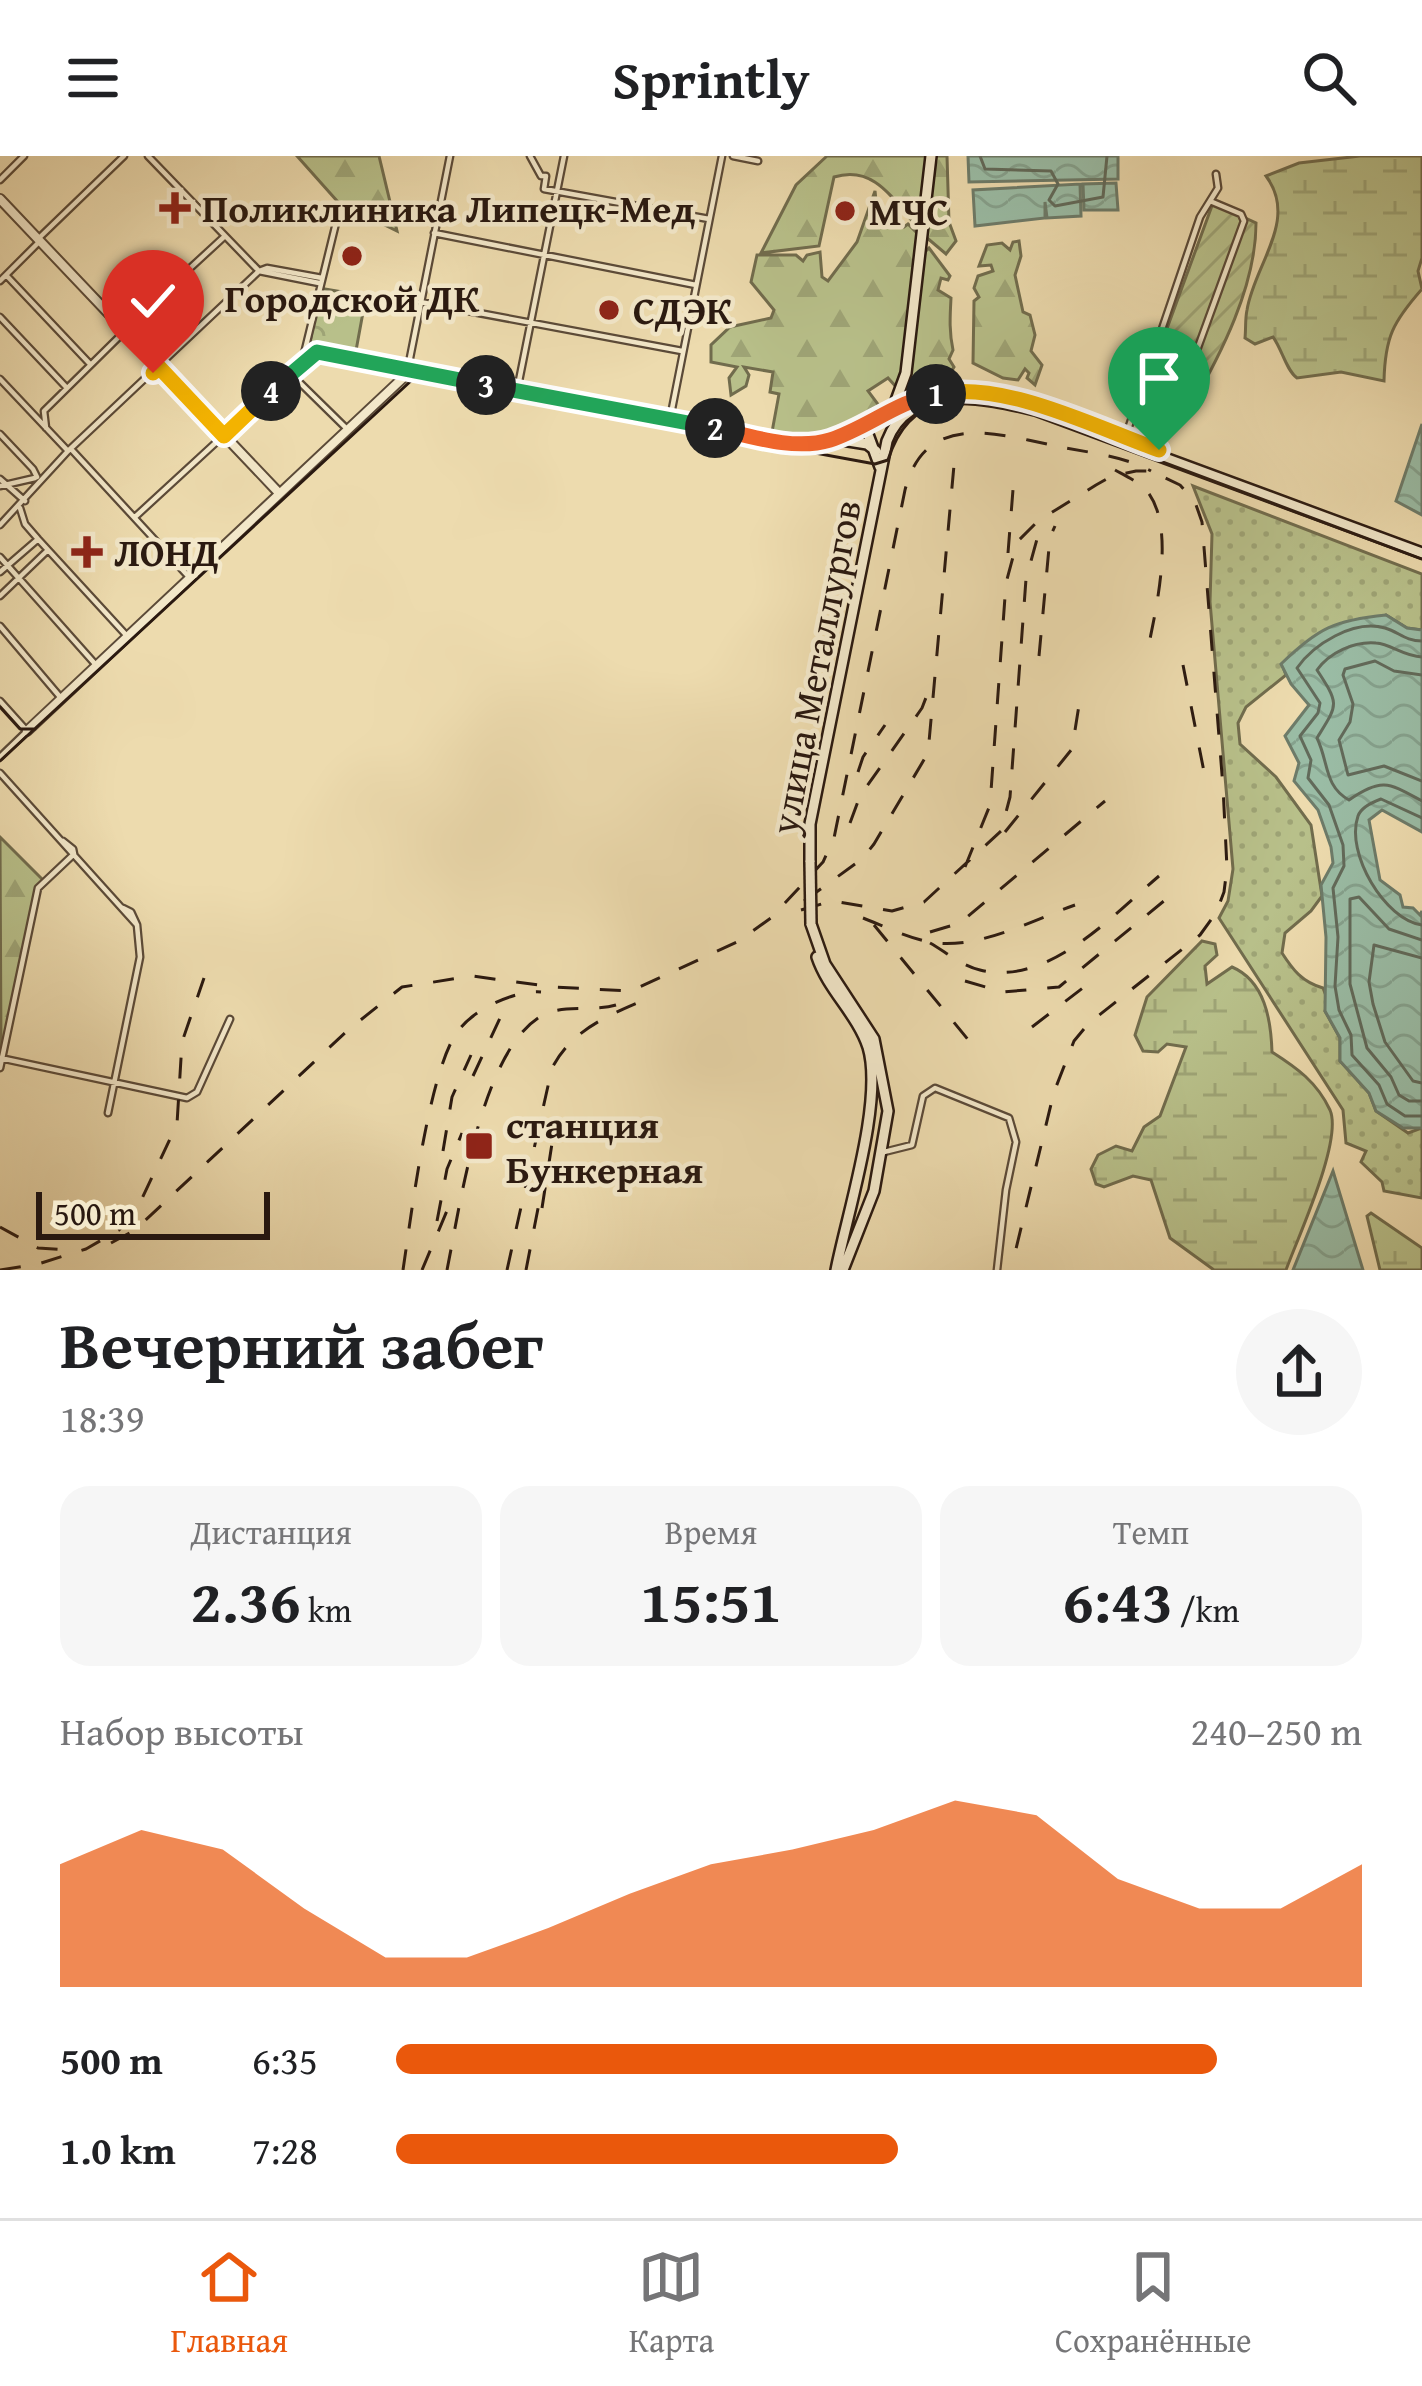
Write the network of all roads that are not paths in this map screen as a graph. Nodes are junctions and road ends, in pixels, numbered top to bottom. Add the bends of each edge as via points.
1 (24, 156) edge
2 (124, 156) edge
3 (148, 156) edge
4 (450, 156) edge
5 (530, 156) edge
6 (564, 156) edge
7 (722, 156) edge
8 (733, 156) edge
9 (931, 156) edge
10 (758, 161) dead end
11 (1216, 174) dead end
12 (0, 180) edge
13 (556, 191) junction
14 (0, 199) edge
15 (1210, 201) junction
16 (334, 217) dead end
17 (709, 219) junction
18 (434, 233) junction
19 (225, 236) junction
20 (39, 240) junction
21 (544, 257) junction
22 (259, 272) junction
23 (3, 278) edge
24 (320, 281) junction
25 (696, 285) junction
26 (420, 302) junction
27 (0, 317) edge
28 (531, 322) junction
29 (124, 330) junction
30 (1156, 350) junction
31 (312, 351) junction
32 (682, 351) junction
33 (91, 364) junction
34 (159, 367) junction
35 (408, 371) junction
36 (291, 374) junction
37 (906, 374) junction
38 (0, 379) edge
39 (66, 387) junction
40 (517, 391) junction
41 (914, 399) junction
42 (894, 406) junction
43 (908, 414) junction
44 (873, 418) junction
45 (670, 419) junction
46 (46, 428) junction
47 (347, 429) junction
48 (890, 433) junction
49 (0, 434) edge
50 (224, 436) junction
51 (842, 440) junction
52 (872, 440) junction
53 (1124, 440) junction
54 (825, 442) junction
55 (69, 450) junction
56 (878, 453) junction
57 (45, 474) junction
58 (37, 477) junction
59 (2, 483) edge
60 (881, 483) junction
61 (279, 493) junction
62 (25, 500) junction
63 (19, 507) junction
64 (135, 518) junction
65 (0, 525) edge
66 (38, 539) junction
67 (48, 550) junction
68 (1422, 551) edge
69 (0, 557) edge
70 (8, 565) junction
71 (0, 572) edge
72 (190, 577) junction
73 (20, 578) junction
74 (0, 596) edge
75 (0, 626) edge
76 (128, 636) junction
77 (96, 665) junction
78 (62, 698) junction
79 (0, 701) edge
80 (27, 731) junction
81 (0, 757) edge
82 (0, 773) edge
83 (74, 854) junction
84 (811, 924) junction
85 (230, 1019) dead end
86 (1, 1058) edge
87 (0, 1068) edge
88 (114, 1080) junction
89 (108, 1113) dead end
90 (865, 1129) junction
91 (886, 1132) junction
92 (899, 1148) junction
93 (883, 1152) junction
94 (854, 1182) junction
95 (874, 1192) junction
96 (839, 1270) edge
97 (998, 1270) edge

1 - 12 street
2 - 20 street
3 - 19 street
4 - 18 street
5 - 13 street via 546,176 544,189
6 - 13 street
7 - 17 street
8 - 10 street
9 - 37 main road
11 - 15 street
13 - 17 street
13 - 21 street
14 - 20 street
15 - 30 street
15 - 30 street via 1244,221 1193,361
16 - 24 street
17 - 25 street
18 - 21 street
18 - 26 street
19 - 22 street
19 - 29 street
20 - 23 street
20 - 29 street
21 - 25 street
21 - 28 street
22 - 24 street
22 - 34 street
23 - 33 street
24 - 31 street
25 - 32 street
26 - 28 street
26 - 35 street
27 - 39 street
28 - 32 street
28 - 40 street
29 - 33 street
29 - 34 street
30 - 53 street
31 - 35 street
31 - 36 street
32 - 45 street
33 - 39 street
34 - 50 street
34 - 55 street
35 - 40 street
35 - 47 street
36 - 47 street
36 - 50 street
37 - 41 main road
37 - 42 main road
38 - 46 street
39 - 46 street via 44,411
40 - 45 street
41 - 42 main road
41 - 43 main road
41 - 53 main road via 956,391 1001,396
42 - 44 main road
43 - 48 main road
43 - 53 main road via 936,400 987,399
44 - 48 main road via 888,420
44 - 52 main road
44 - 54 street
45 - 54 street via 796,444
46 - 55 street
47 - 61 street
48 - 52 street
48 - 60 main road, улица Металлургов
49 - 58 street
50 - 61 street
50 - 64 street
51 - 52 street
51 - 54 street
51 - 56 main road
52 - 56 main road
53 - 68 main road
55 - 57 street
55 - 64 street
56 - 60 main road
57 - 58 street
57 - 62 street
58 - 59 street
59 - 62 street
60 - 84 main road, улица Металлургов, bridge via 810,824
61 - 72 street
62 - 63 street
63 - 65 street
63 - 66 street
64 - 72 street
66 - 67 street
66 - 70 street
67 - 73 street
67 - 76 street
69 - 70 street
70 - 71 street
70 - 73 street
72 - 76 street
73 - 74 street
73 - 77 street
75 - 78 street
76 - 77 street
77 - 78 street
78 - 80 street
79 - 80 street
80 - 81 street
82 - 83 street
83 - 86 street via 38,888
83 - 88 street via 137,925 140,957
84 - 90 main road via 820,968 868,1050
84 - 91 main road via 825,964 874,1039
85 - 88 street via 193,1096
86 - 87 street
86 - 88 street
88 - 89 street
90 - 91 main road
90 - 94 main road
91 - 92 street
91 - 93 main road
92 - 93 street
92 - 97 street via 911,1145 923,1096 935,1088 1010,1118 1016,1142
93 - 95 main road
94 - 95 main road
94 - 96 main road
95 - 96 main road

